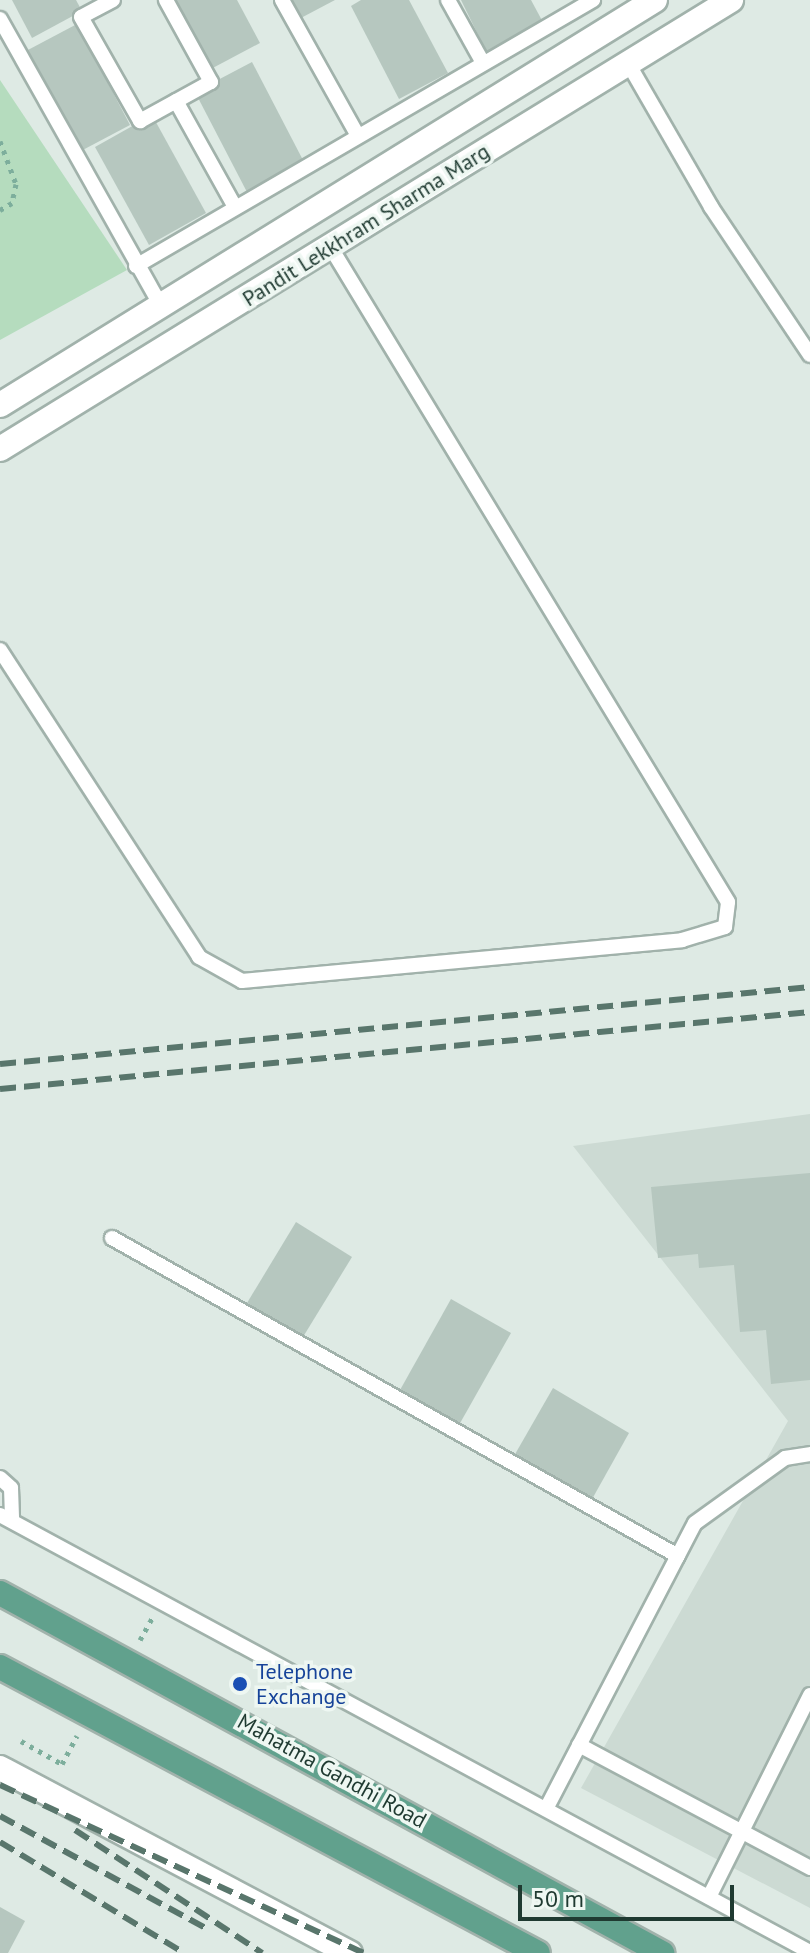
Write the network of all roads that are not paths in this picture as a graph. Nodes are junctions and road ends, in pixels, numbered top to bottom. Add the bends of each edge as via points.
1 (113, 0) edge
2 (166, 0) edge
3 (282, 0) edge
4 (448, 0) edge
5 (593, 0) edge
6 (655, 0) edge
7 (731, 0) edge
8 (0, 19) edge
9 (483, 63) junction
10 (628, 63) junction
11 (176, 101) junction
12 (357, 134) junction
13 (235, 207) junction
14 (330, 246) junction
15 (136, 266) junction
16 (161, 306) junction
17 (810, 355) edge
18 (0, 405) edge
19 (0, 449) edge
20 (0, 650) edge
21 (112, 1238) dead end
22 (810, 1454) edge
23 (0, 1478) edge
24 (6, 1518) edge
25 (678, 1556) junction
26 (0, 1593) edge
27 (0, 1667) edge
28 (810, 1695) edge
29 (579, 1745) junction
30 (0, 1768) edge
31 (546, 1809) junction
32 (742, 1832) junction
33 (810, 1868) edge
34 (709, 1897) junction
35 (810, 1952) edge
36 (350, 1953) edge
37 (538, 1953) edge
38 (662, 1953) edge

1 - 11 lane via 81,17 140,121
2 - 11 lane via 211,82
3 - 12 lane
4 - 9 lane
5 - 9 lane
6 - 16 main road, Pandit Lekkhram Sharma Marg
7 - 10 main road, Pandit Lekkhram Sharma Marg
8 - 15 lane
9 - 12 lane
10 - 14 main road, Pandit Lekkhram Sharma Marg
10 - 17 lane via 711,207
11 - 13 lane
12 - 13 lane
13 - 15 lane
14 - 19 main road, Pandit Lekkhram Sharma Marg
14 - 20 lane via 728,902 725,927 682,940 242,981 199,957
15 - 16 lane
16 - 18 main road, Pandit Lekkhram Sharma Marg
21 - 25 lane
22 - 25 lane via 785,1458 695,1523
23 - 24 lane via 11,1488
24 - 31 lane
25 - 29 lane
26 - 38 main road, Mahatma Gandhi Road
27 - 37 main road
28 - 32 lane
29 - 31 lane
29 - 32 lane
30 - 36 main road
31 - 34 lane
32 - 33 lane
32 - 34 lane
34 - 35 lane

